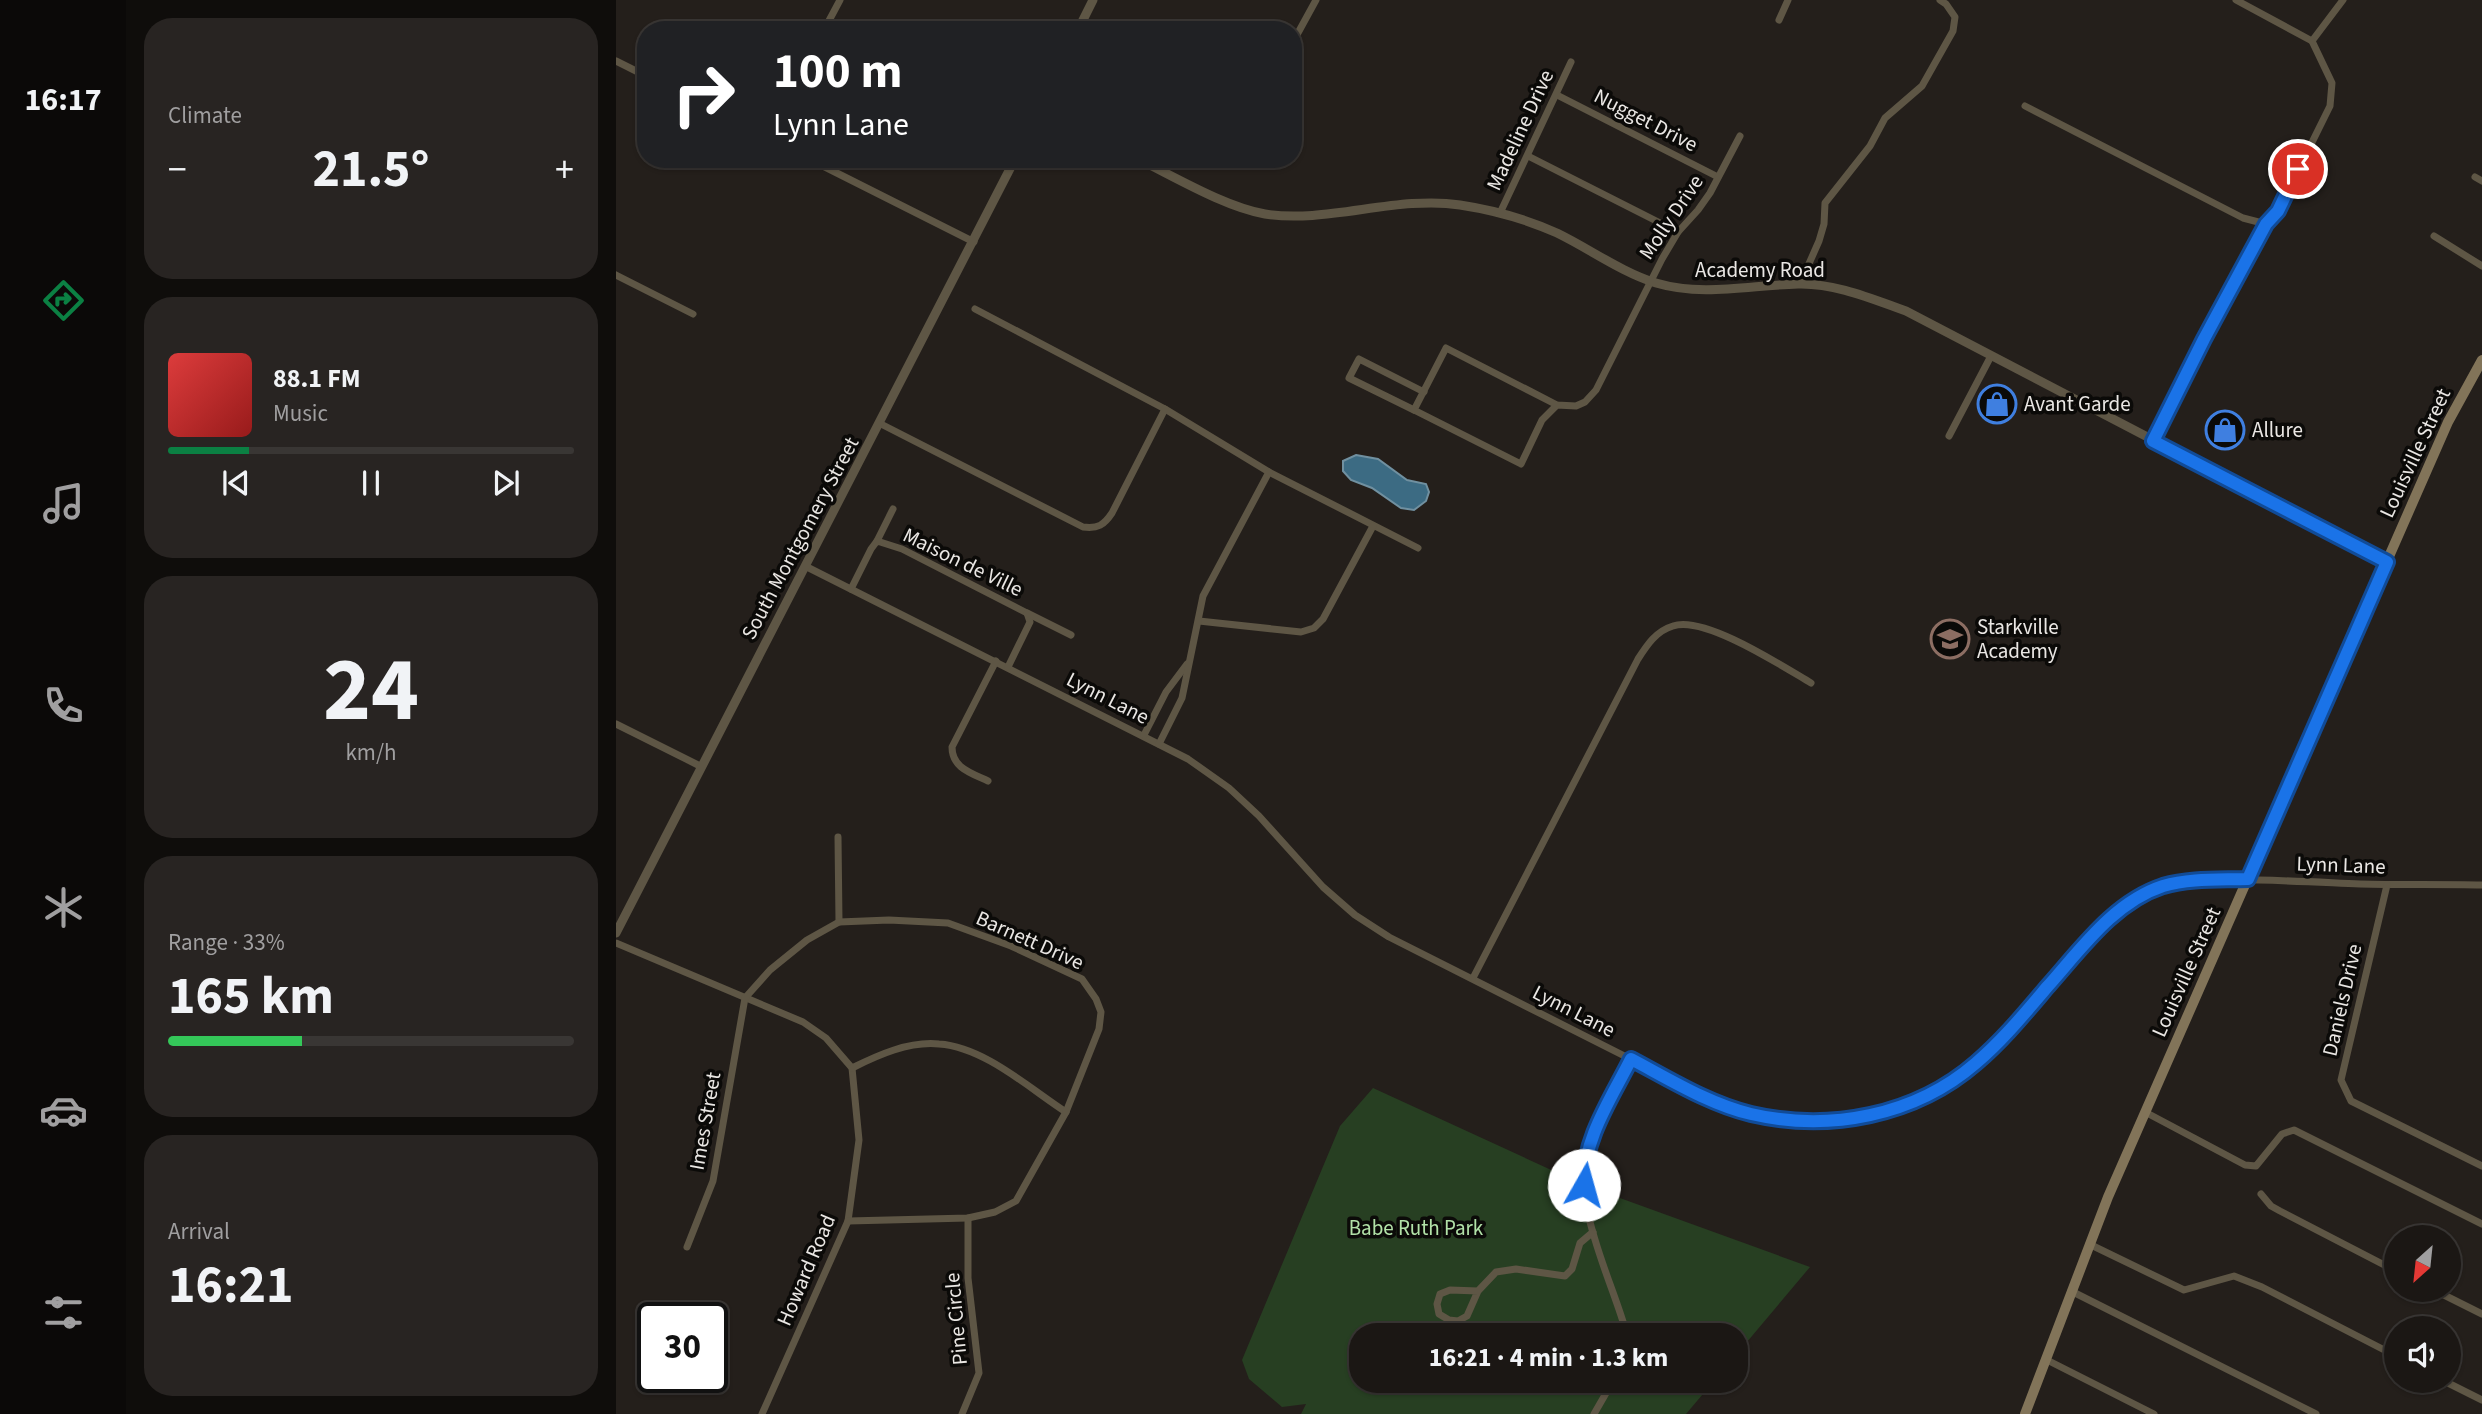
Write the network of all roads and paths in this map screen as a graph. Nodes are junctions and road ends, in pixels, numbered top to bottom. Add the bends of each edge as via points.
1 (839, 0) edge
2 (1093, 0) edge
3 (1316, 0) edge
4 (1788, 0) edge
5 (1940, 0) edge
6 (2236, 0) edge
7 (2343, 0) edge
8 (1779, 20) dead end
9 (828, 21) edge
10 (1082, 21) edge
11 (1302, 26) edge
12 (2312, 41) junction
13 (616, 61) edge
14 (1571, 62) dead end
15 (637, 72) edge
16 (1557, 96) junction
17 (2025, 106) dead end
18 (1740, 136) dead end
19 (1528, 156) junction
20 (827, 168) edge
21 (1010, 168) edge
22 (1157, 168) edge
23 (1718, 177) junction
24 (1500, 213) junction
25 (2266, 224) junction
26 (1678, 232) junction
27 (2434, 236) dead end
28 (974, 242) junction
29 (2482, 266) edge
30 (616, 275) edge
31 (1650, 280) junction
32 (1800, 284) junction
33 (975, 309) dead end
34 (693, 314) dead end
35 (1991, 356) junction
36 (2482, 360) edge
37 (1423, 392) junction
38 (1558, 405) junction
39 (1165, 410) junction
40 (1414, 410) junction
41 (879, 424) junction
42 (1949, 436) dead end
43 (2153, 441) junction
44 (1269, 472) junction
45 (893, 509) dead end
46 (1373, 526) junction
47 (877, 541) junction
48 (1418, 548) dead end
49 (2387, 562) junction
50 (805, 566) junction
51 (851, 589) junction
52 (1027, 613) junction
53 (1199, 621) junction
54 (1071, 635) dead end
55 (996, 661) junction
56 (1188, 663) junction
57 (1008, 667) junction
58 (1811, 683) dead end
59 (616, 724) edge
60 (1144, 735) junction
61 (1159, 744) junction
62 (700, 766) junction
63 (988, 781) dead end
64 (838, 837) dead end
65 (2248, 879) junction
66 (2387, 885) junction
67 (2482, 885) edge
68 (839, 922) junction
69 (616, 933) edge
70 (616, 943) edge
71 (1473, 978) junction
72 (745, 998) junction
73 (1631, 1059) junction
74 (852, 1068) junction
75 (1066, 1112) junction
76 (2145, 1112) junction
77 (2482, 1166) edge
78 (2261, 1194) dead end
79 (968, 1218) junction
80 (848, 1221) junction
81 (2482, 1224) edge
82 (1593, 1232) junction
83 (2089, 1244) junction
84 (687, 1247) dead end
85 (2384, 1264) edge
86 (1478, 1291) junction
87 (2071, 1291) junction
88 (2458, 1302) edge
89 (2482, 1314) edge
90 (1623, 1323) edge
91 (2384, 1350) edge
92 (2045, 1360) junction
93 (2461, 1390) edge
94 (1606, 1393) edge
95 (2482, 1400) edge
96 (762, 1414) edge
97 (962, 1414) edge
98 (1594, 1414) edge
99 (2025, 1414) edge
100 (2154, 1414) edge
101 (2316, 1414) edge

1 - 9 street
2 - 10 street
3 - 11 street
4 - 8 street
5 - 32 street via 1955,17 1953,31 1922,86 1885,118 1870,146 1825,203 1819,241
6 - 12 street
7 - 12 street
12 - 25 street via 2332,83 2330,106 2278,211
13 - 15 street
14 - 16 street, Madeline Drive
16 - 19 street, Madeline Drive
16 - 23 street, Nugget Drive
17 - 25 street via 2244,218
18 - 23 street, Molly Drive
19 - 24 street, Madeline Drive
19 - 26 street
20 - 28 street
21 - 28 street, South Montgomery Street
22 - 24 street, Academy Road via 1239,207 1265,214 1457,204
23 - 26 street, Molly Drive
24 - 31 street, Academy Road via 1555,233
25 - 43 street
26 - 31 street, Molly Drive
27 - 29 street
28 - 41 street, South Montgomery Street
30 - 34 street
31 - 32 street, Academy Road via 1694,290
31 - 38 street, Molly Drive via 1596,390 1576,407
32 - 35 street, Academy Road via 1832,287 1906,310
33 - 39 street
35 - 42 street
35 - 43 street, Academy Road
36 - 49 main road, Louisville Street via 2448,422
37 - 38 street via 1446,348
37 - 40 street
37 - 40 street via 1359,359 1349,378
38 - 40 street via 1542,420 1521,464
39 - 41 street via 1112,513 1105,524 1094,528 1083,527
39 - 44 street
41 - 50 street, South Montgomery Street
43 - 49 street, Academy Road
44 - 46 street
44 - 53 street via 1203,596
45 - 47 street
46 - 48 street
46 - 53 street via 1314,628 1301,632
47 - 51 street, Maison de Ville
47 - 52 street, Maison de Ville via 902,549
49 - 65 main road, Louisville Street
50 - 51 street, Lynn Lane
50 - 62 street, South Montgomery Street
51 - 55 street, Lynn Lane
52 - 54 street
52 - 57 street, Maison de Ville via 1030,622
53 - 56 street
55 - 57 street, Lynn Lane
55 - 63 street via 952,747 957,765
56 - 60 street via 1166,692
56 - 61 street via 1182,698
57 - 60 street, Lynn Lane
58 - 71 street via 1705,627 1685,624 1657,634 1638,659
59 - 62 street
60 - 61 street, Lynn Lane
61 - 71 street, Lynn Lane via 1229,788 1355,915
62 - 69 street, South Montgomery Street
64 - 68 street
65 - 66 street, Lynn Lane
65 - 73 street, Lynn Lane via 2186,881 2133,901 2106,921 1974,1065 1906,1105 1834,1122 1750,1114
65 - 76 main road, Louisville Street
66 - 67 street, Lynn Lane
66 - 77 street, Daniels Drive via 2341,1080 2344,1091 2350,1101
68 - 72 street, Barnett Drive via 807,940
68 - 75 street, Barnett Drive via 948,923 1082,979 1101,1012 1099,1029
70 - 72 street
71 - 73 street, Lynn Lane
72 - 74 street via 803,1022 826,1038
72 - 84 street, Imes Street via 713,1181
73 - 82 street via 1590,1143 1584,1167
74 - 75 street via 899,1048 939,1044 979,1054
74 - 80 street, Howard Road via 859,1140
75 - 79 street, Barnett Drive via 1016,1201
76 - 81 street via 2245,1165 2256,1166 2282,1134 2294,1130
76 - 83 main road, Louisville Street
78 - 85 street via 2280,1212
79 - 80 street, Barnett Drive
79 - 97 street, Pine Circle via 968,1278 979,1373
80 - 96 street, Howard Road
82 - 86 street via 1580,1243 1572,1269 1564,1276 1516,1269 1496,1272
82 - 90 street
83 - 87 main road, Louisville Street
83 - 91 street via 2184,1290 2234,1276
86 - 86 street via 1440,1294 1439,1314 1458,1321 1467,1315
87 - 92 main road, Louisville Street
87 - 101 street
88 - 89 street
92 - 99 main road, Louisville Street
92 - 100 street
93 - 95 street
94 - 98 street

